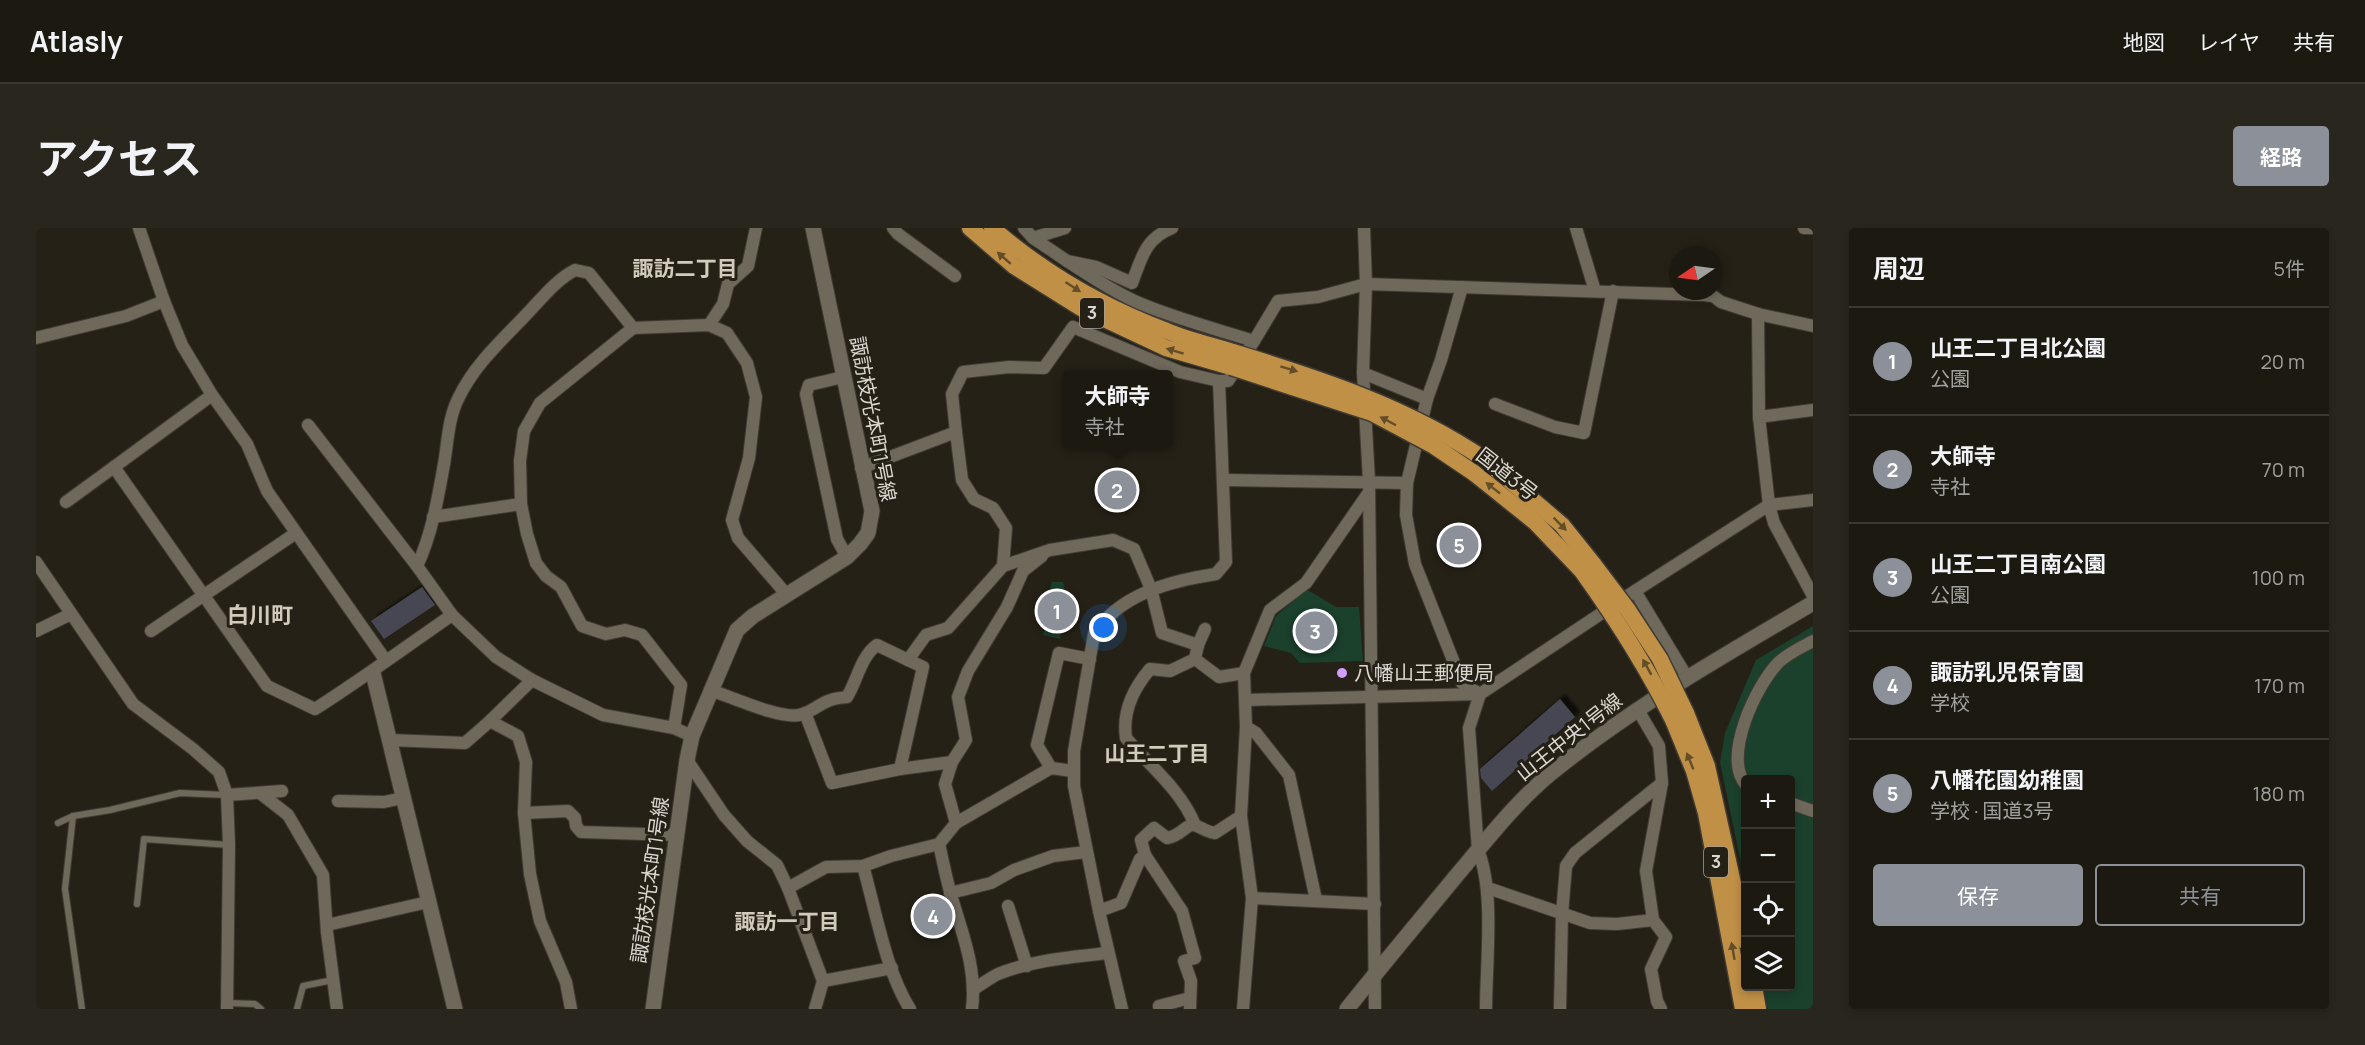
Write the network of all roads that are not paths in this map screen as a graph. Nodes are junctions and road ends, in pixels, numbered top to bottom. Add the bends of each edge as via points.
1 (139, 228) edge
2 (756, 228) edge
3 (813, 228) edge
4 (893, 228) edge
5 (970, 228) edge
6 (992, 228) edge
7 (1065, 228) edge
8 (1172, 228) edge
9 (1364, 228) edge
10 (1576, 228) edge
11 (1804, 228) edge
12 (1813, 228) edge
13 (1029, 233) edge
14 (1067, 261) junction
15 (955, 276) dead end
16 (1366, 284) junction
17 (1462, 287) junction
18 (1595, 291) junction
19 (1613, 291) junction
20 (164, 301) junction
21 (1758, 314) junction
22 (709, 325) junction
23 (1813, 326) edge
24 (633, 328) junction
25 (36, 339) edge
26 (1254, 341) junction
27 (1232, 360) junction
28 (1363, 373) junction
29 (843, 377) junction
30 (1219, 381) junction
31 (212, 395) junction
32 (1427, 399) junction
33 (1495, 404) dead end
34 (1813, 410) edge
35 (1759, 417) junction
36 (308, 425) dead end
37 (956, 432) junction
38 (114, 467) junction
39 (861, 468) junction
40 (1224, 480) junction
41 (1369, 482) junction
42 (1407, 483) junction
43 (1367, 495) junction
44 (1813, 500) edge
45 (66, 502) dead end
46 (521, 504) junction
47 (1769, 505) junction
48 (433, 517) junction
49 (296, 533) junction
50 (1050, 550) junction
51 (847, 557) junction
52 (36, 562) edge
53 (417, 566) junction
54 (1003, 566) junction
55 (1588, 568) junction
56 (1151, 589) junction
57 (1635, 591) junction
58 (787, 595) junction
59 (203, 596) junction
60 (1813, 596) edge
61 (1813, 603) edge
62 (71, 614) junction
63 (452, 615) junction
64 (1205, 629) dead end
65 (36, 631) edge
66 (151, 631) dead end
67 (1813, 641) edge
68 (1198, 645) junction
69 (1195, 658) junction
70 (1090, 659) junction
71 (908, 660) junction
72 (386, 661) junction
73 (373, 672) junction
74 (1244, 673) junction
75 (1687, 677) junction
76 (532, 680) junction
77 (711, 690) junction
78 (1480, 694) junction
79 (1372, 697) junction
80 (1246, 700) junction
81 (1638, 710) junction
82 (805, 713) junction
83 (1680, 716) junction
84 (490, 721) junction
85 (1246, 727) junction
86 (674, 728) junction
87 (692, 736) junction
88 (389, 740) junction
89 (687, 760) junction
90 (952, 762) junction
91 (1052, 768) junction
92 (900, 769) junction
93 (1073, 771) junction
94 (1741, 779) edge
95 (1662, 783) junction
96 (282, 791) dead end
97 (260, 793) junction
98 (227, 795) junction
99 (403, 798) junction
100 (338, 801) dead end
101 (1795, 804) edge
102 (1813, 811) edge
103 (524, 813) junction
104 (73, 816) junction
105 (1241, 816) junction
106 (956, 822) junction
107 (58, 823) dead end
108 (1195, 825) junction
109 (677, 835) junction
110 (229, 844) junction
111 (939, 844) junction
112 (1478, 850) junction
113 (1086, 852) junction
114 (1145, 855) junction
115 (863, 866) junction
116 (788, 888) junction
117 (1488, 888) junction
118 (950, 893) junction
119 (1252, 898) junction
120 (1316, 900) junction
121 (428, 902) junction
122 (137, 904) dead end
123 (1375, 904) junction
124 (1008, 906) dead end
125 (1099, 910) junction
126 (1562, 914) junction
127 (1653, 920) junction
128 (327, 925) junction
129 (1745, 937) edge
130 (1108, 953) junction
131 (1027, 966) junction
132 (892, 968) junction
133 (1375, 974) junction
134 (333, 980) junction
135 (823, 981) junction
136 (974, 989) junction
137 (1755, 991) edge
138 (1190, 1004) edge
139 (227, 1006) edge
140 (82, 1009) edge
141 (261, 1009) edge
142 (297, 1009) edge
143 (337, 1009) edge
144 (455, 1009) edge
145 (572, 1009) edge
146 (653, 1009) edge
147 (815, 1009) edge
148 (910, 1009) edge
149 (972, 1009) edge
150 (1122, 1009) edge
151 (1160, 1009) edge
152 (1243, 1009) edge
153 (1347, 1009) edge
154 (1375, 1009) edge
155 (1486, 1009) edge
156 (1560, 1009) edge
157 (1661, 1009) edge
158 (1743, 1009) edge
159 (1758, 1009) edge

1 - 20 street
2 - 22 street via 748,266 728,284 723,304
3 - 29 street, 諏訪枝光本町1号線
4 - 15 street
27 -> 5 highway, 国道3号 / 3 via 1166,348 1081,308 1014,266
6 -> 27 highway, 国道3号 / 3 via 1020,252 1088,296
7 - 13 street
8 - 14 street via 1155,235 1132,283 1096,267
9 - 16 street
10 - 18 street
11 - 12 street
13 - 14 street
14 - 26 street via 1138,303
16 - 17 street
16 - 26 street via 1318,297 1278,301
16 - 28 street
17 - 18 street
17 - 32 street via 1439,380
18 - 19 street
19 - 21 street via 1704,295
19 - 33 street via 1584,433
20 - 25 street via 126,316
20 - 31 street via 182,345
21 - 23 street
21 - 35 street
22 - 24 street
22 - 58 street via 727,333 747,363 756,397 749,458 732,520 738,538
24 - 46 street via 540,403 524,431
24 - 48 street via 589,273 575,270 559,278 477,365 458,398 448,427
26 - 30 street via 1228,381
55 -> 27 highway, 国道3号 / 3, bridge via 1474,473 1434,446 1372,413
27 -> 55 highway, 国道3号 / 3, bridge via 1315,377 1382,402 1459,442 1562,525
28 - 32 street
28 - 41 street
29 - 39 street, 諏訪枝光本町1号線
29 - 51 street via 809,385 806,394 837,539
30 - 37 street via 1180,372 1073,327 1044,368 963,372 952,394
30 - 40 street
31 - 38 street
31 - 49 street via 247,444 267,490
32 - 42 street
34 - 35 street
35 - 47 street
36 - 53 street
37 - 39 street
37 - 54 street via 962,480 974,499 993,508 1006,528
38 - 45 street
38 - 59 street
39 - 51 street, 諏訪枝光本町1号線 via 872,511 868,533
40 - 41 street
40 - 56 street via 1226,562 1216,574
41 - 42 street
41 - 43 street
42 - 78 street via 1406,515 1415,564 1462,683
43 - 74 street via 1306,583 1270,610
43 - 79 street
44 - 47 street
46 - 48 street
46 - 86 street via 536,563 561,587 582,626 606,634 625,630 644,633 681,685
47 - 57 street
47 - 60 street via 1774,523
48 - 53 street via 428,542
49 - 59 street
49 - 72 street
50 - 54 street
50 - 56 street via 1113,540 1134,549
50 - 90 street via 1023,571 968,671 958,697 966,740
51 - 58 street, 諏訪枝光本町1号線
52 - 62 street
53 - 63 street
54 - 71 street via 948,628 926,635
55 - 83 highway, 国道3号 / 3, bridge via 1628,610 1660,659
56 - 68 street via 1162,633
56 - 70 street via 1104,620 1094,634
57 - 75 street
57 - 78 street
58 - 77 street, 諏訪枝光本町1号線 via 737,630
59 - 66 street
59 - 73 street via 267,687 315,709
61 - 75 street, 山王中央1号線
62 - 65 street
62 - 98 street via 133,704 219,772
63 - 72 street
63 - 76 street via 496,657
64 - 68 street
67 - 94 street via 1779,663 1759,690 1742,731 1737,763
68 - 69 street
69 - 74 street via 1219,677
69 - 108 street via 1170,671 1150,669 1135,686 1124,726 1126,738 1189,810
70 - 91 street via 1059,653 1036,745
70 - 93 street
71 - 82 street via 877,645 868,651 847,697 830,700
71 - 92 street via 923,667
72 - 73 street
73 - 88 street
74 - 80 street
75 - 81 street, 山王中央1号線
76 - 84 street
76 - 86 street via 603,715
77 - 82 street via 788,716
77 - 87 street, 諏訪枝光本町1号線
78 - 79 street
78 - 112 street via 1469,728
79 - 80 street
79 - 123 street
80 - 85 street
81 - 95 street via 1659,746
81 - 112 street, 山王中央1号線 via 1548,775
82 - 92 street via 832,783
83 - 129 highway, 国道3号 / 3 via 1710,776
158 -> 83 highway, 国道3号 / 3 via 1706,813
84 - 88 street via 465,743
84 - 103 street via 518,736 526,762
85 - 105 street
85 - 120 street via 1256,733 1289,775
86 - 87 street
87 - 89 street, 諏訪枝光本町1号線
88 - 99 street
89 - 109 street, 諏訪枝光本町1号線
89 - 116 street via 747,842 777,865
90 - 92 street
90 - 106 street via 945,784
91 - 93 street
91 - 106 street
93 - 113 street
95 - 126 street via 1575,853 1566,866
95 - 127 street via 1646,871
96 - 97 street
97 - 98 street
97 - 128 street via 288,815 316,861 323,875
98 - 104 lane via 180,793
98 - 110 street
99 - 100 street via 384,802
99 - 121 street
101 - 102 street
103 - 109 street via 568,812 581,832
103 - 145 street via 530,874 540,921 566,982
104 - 107 lane
104 - 140 lane via 66,889
105 - 108 street via 1215,833
105 - 119 street
106 - 111 street
108 - 114 street via 1167,838 1154,828 1141,840
109 - 146 street, 諏訪枝光本町1号線
110 - 122 lane via 144,839
110 - 139 street
111 - 115 street
111 - 118 street
112 - 117 street
112 - 133 street, 山王中央1号線
113 - 118 street via 1053,856 991,883
113 - 125 street
114 - 125 street via 1121,903
114 - 138 street via 1182,911 1192,941 1195,958 1184,961 1191,981
115 - 116 street via 826,867
115 - 132 street
116 - 135 street
117 - 126 street
117 - 155 street
118 - 136 street via 969,954
119 - 120 street
119 - 152 street
120 - 123 street
121 - 128 street
121 - 144 street
123 - 133 street
124 - 131 street
125 - 130 street
126 - 127 street via 1590,923
126 - 156 street
127 - 157 street via 1666,937 1651,969
128 - 134 street
130 - 131 street
130 - 150 street
131 - 136 street via 997,975
132 - 135 street
132 - 148 street
133 - 153 street, 山王中央1号線
133 - 154 street
134 - 142 lane via 303,986
134 - 143 street
135 - 147 street
136 - 149 street
137 - 159 highway
138 - 151 street via 1159,1006
139 - 141 lane via 255,1004

